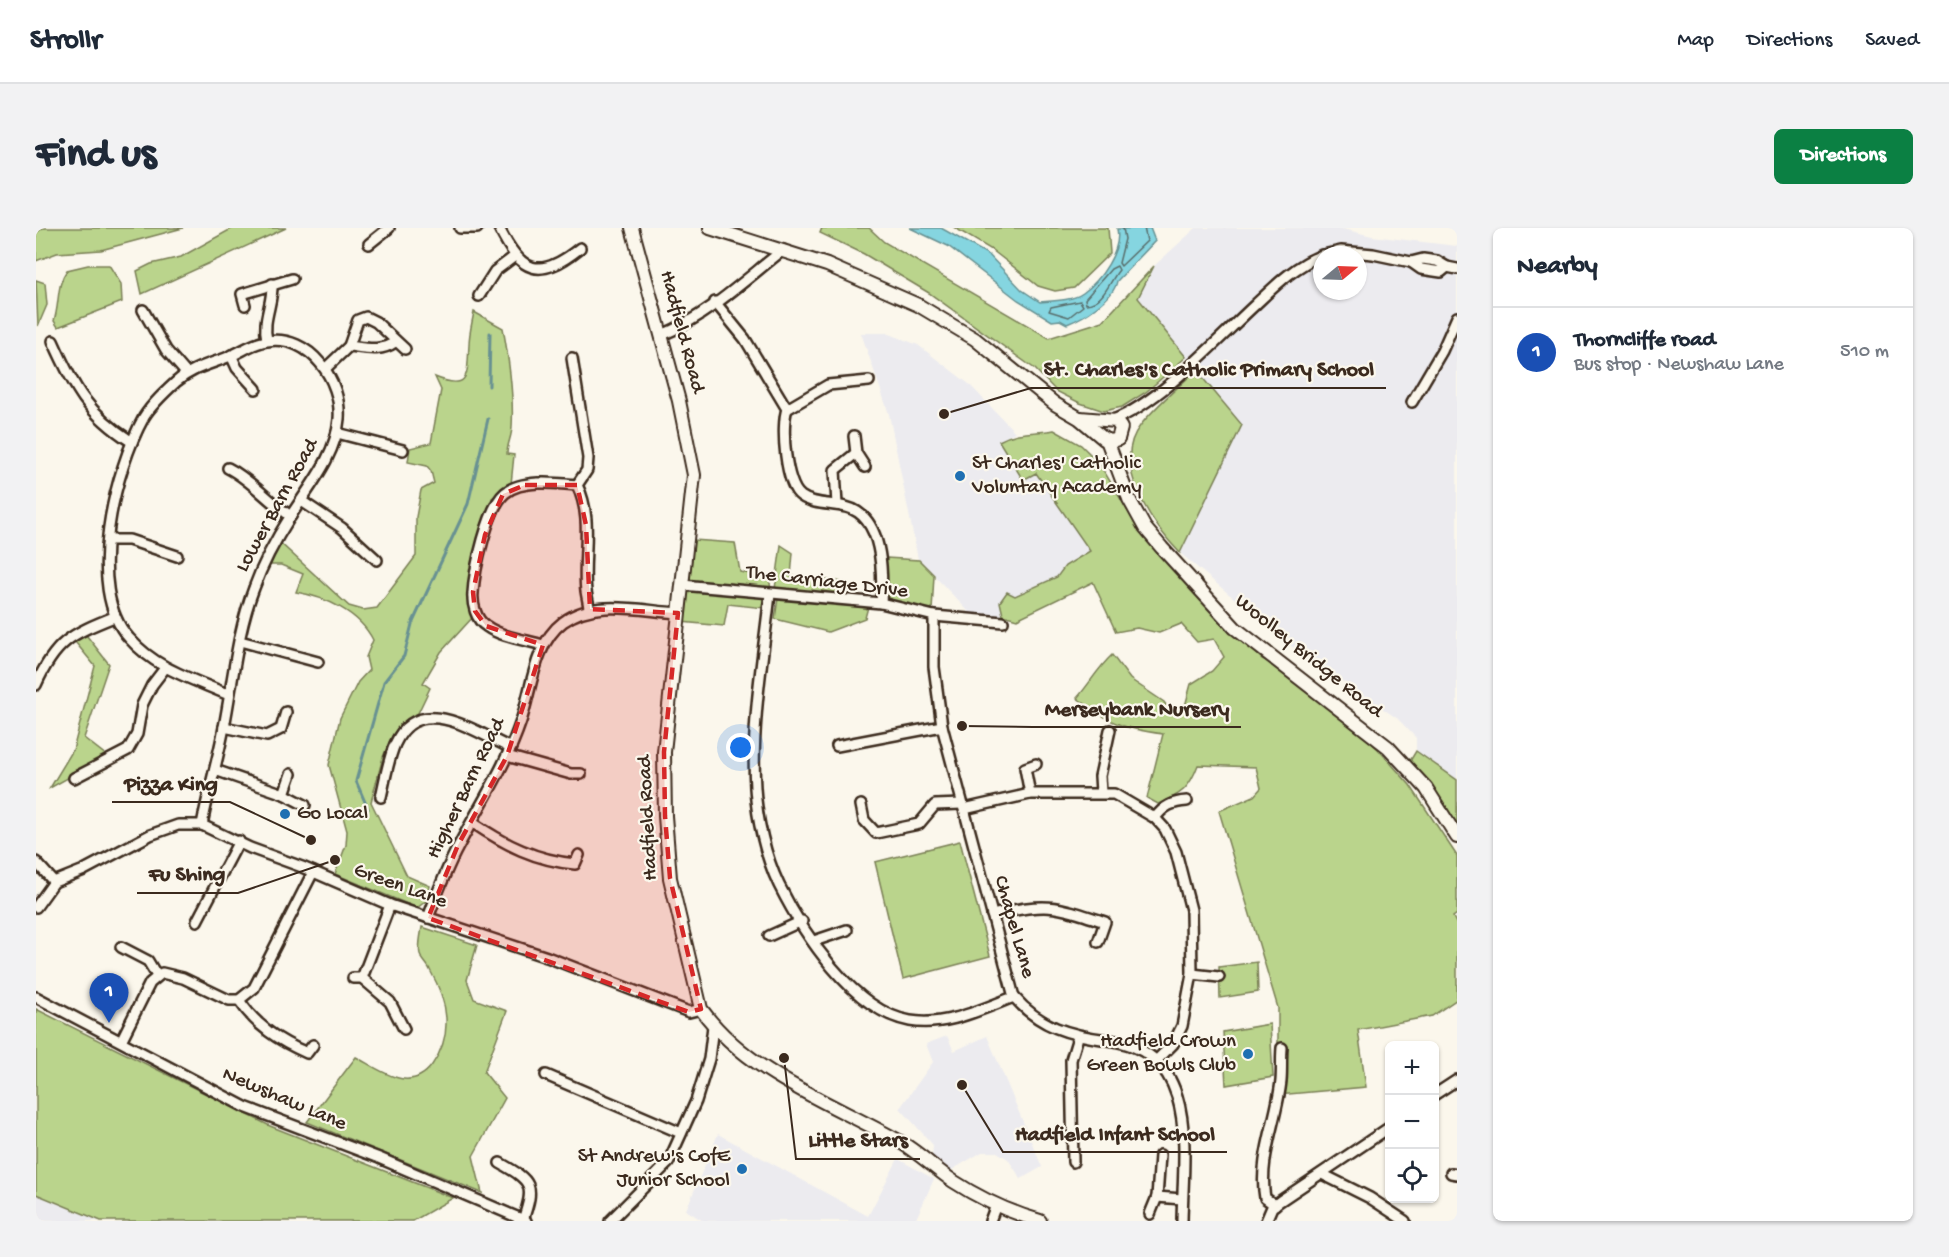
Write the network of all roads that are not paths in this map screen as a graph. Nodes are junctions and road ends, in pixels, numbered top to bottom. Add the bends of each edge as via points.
1 (389, 228) edge
2 (460, 228) edge
3 (477, 228) edge
4 (499, 228) edge
5 (632, 228) edge
6 (710, 228) edge
7 (369, 244) dead end
8 (580, 248) dead end
9 (783, 250) junction
10 (1367, 253) edge
11 (515, 256) junction
12 (1313, 260) edge
13 (1457, 269) edge
14 (292, 279) dead end
15 (272, 284) junction
16 (479, 296) dead end
17 (715, 302) junction
18 (245, 304) dead end
19 (143, 310) dead end
20 (1457, 317) edge
21 (662, 335) junction
22 (267, 340) junction
23 (53, 341) dead end
24 (395, 342) junction
25 (350, 346) junction
26 (405, 349) dead end
27 (231, 356) junction
28 (572, 358) dead end
29 (326, 368) junction
30 (186, 373) junction
31 (869, 381) dead end
32 (256, 389) dead end
33 (1412, 402) dead end
34 (787, 409) junction
35 (1133, 412) junction
36 (1078, 418) junction
37 (1109, 421) junction
38 (337, 433) junction
39 (854, 436) dead end
40 (1112, 437) junction
41 (132, 442) junction
42 (403, 450) dead end
43 (856, 453) junction
44 (865, 467) dead end
45 (228, 468) dead end
46 (577, 485) junction
47 (303, 502) junction
48 (837, 506) junction
49 (291, 516) junction
50 (109, 540) junction
51 (177, 556) dead end
52 (377, 560) dead end
53 (682, 585) junction
54 (770, 594) junction
55 (880, 603) junction
56 (589, 610) junction
57 (678, 613) junction
58 (934, 616) junction
59 (114, 617) junction
60 (1003, 622) dead end
61 (240, 641) junction
62 (543, 645) junction
63 (318, 662) dead end
64 (165, 668) junction
65 (36, 685) edge
66 (229, 695) junction
67 (286, 712) dead end
68 (942, 726) junction
69 (224, 727) junction
70 (1110, 730) dead end
71 (837, 746) dead end
72 (509, 752) junction
73 (1036, 764) dead end
74 (215, 770) junction
75 (291, 774) dead end
76 (581, 774) dead end
77 (74, 778) dead end
78 (1101, 793) junction
79 (284, 794) junction
80 (1030, 794) junction
81 (381, 797) dead end
82 (1187, 801) dead end
83 (305, 805) dead end
84 (861, 805) dead end
85 (963, 806) junction
86 (1155, 818) junction
87 (473, 822) junction
88 (202, 825) junction
89 (1457, 837) edge
90 (239, 841) junction
91 (579, 855) dead end
92 (36, 862) edge
93 (313, 872) junction
94 (54, 882) junction
95 (390, 905) junction
96 (36, 907) edge
97 (993, 915) junction
98 (428, 918) junction
99 (197, 921) dead end
100 (802, 921) junction
101 (847, 930) dead end
102 (769, 936) dead end
103 (814, 941) junction
104 (1098, 942) dead end
105 (121, 947) dead end
106 (1192, 974) junction
107 (157, 976) junction
108 (1219, 977) dead end
109 (36, 997) edge
110 (1014, 997) junction
111 (239, 1000) junction
112 (701, 1009) junction
113 (713, 1026) junction
114 (404, 1029) dead end
115 (1078, 1037) junction
116 (122, 1041) junction
117 (313, 1045) dead end
118 (1282, 1048) dead end
119 (1157, 1060) junction
120 (546, 1075) dead end
121 (1457, 1080) edge
122 (1439, 1092) edge
123 (1385, 1129) edge
124 (681, 1133) junction
125 (1160, 1155) dead end
126 (1073, 1162) dead end
127 (500, 1163) dead end
128 (1322, 1174) junction
129 (1157, 1197) junction
130 (1182, 1199) junction
131 (996, 1205) junction
132 (1273, 1206) junction
133 (1150, 1214) dead end
134 (524, 1220) edge
135 (610, 1221) edge
136 (990, 1221) edge
137 (1037, 1221) edge
138 (1182, 1221) edge
139 (1266, 1221) edge
140 (1405, 1221) edge

1 - 7 street
2 - 3 street
4 - 11 street
5 - 21 street, Hadfield Road
6 - 9 street
8 - 11 street via 562,262 536,270
9 - 17 street
9 - 36 street via 918,305 975,339
10 - 13 street via 1411,262 1437,261
11 - 16 street via 495,271
12 - 35 street via 1292,270
14 - 15 street
15 - 18 street via 242,294
15 - 22 street via 264,328
17 - 21 street
17 - 34 street via 745,339
19 - 30 street via 166,350
20 - 33 street
21 - 53 street, Hadfield Road via 694,475
22 - 27 street
22 - 29 street via 296,346
23 - 41 street via 80,395 95,415
24 - 25 street via 375,349
24 - 25 street via 366,317 358,320
24 - 26 street
25 - 29 street
27 - 30 street
27 - 32 street
28 - 46 street via 588,458 587,470
29 - 38 street, Lower Barn Road via 336,385 340,407
30 - 41 street via 151,409
31 - 34 street via 825,387
34 - 48 street via 783,420 792,487 801,497
35 - 37 street
35 - 40 street
36 - 37 street
36 - 40 street
37 - 40 street, Woolley Bridge Road via 1100,429
37 - 40 street via 1120,424
38 - 42 street
38 - 47 street, Lower Barn Road
39 - 43 street
40 - 89 street, Woolley Bridge Road via 1129,499 1145,528 1235,628 1388,747 1426,788
41 - 50 street via 120,478
43 - 44 street
43 - 48 street via 835,470
45 - 49 street via 245,477 274,506
46 - 56 street via 586,525
46 - 62 street via 525,486 503,494 491,517 475,577 475,611 486,626
47 - 49 street, Lower Barn Road
47 - 52 street via 342,528
48 - 55 street via 862,514 870,525 883,576
49 - 61 street, Lower Barn Road via 253,590
50 - 51 street via 129,540
50 - 59 street via 106,565
53 - 54 street, The Carriage Drive
53 - 57 street, Hadfield Road
54 - 55 street, The Carriage Drive
54 - 100 street via 754,747 755,791 767,852 779,884
55 - 58 street, The Carriage Drive
56 - 57 street, Higher Barn Road
56 - 62 street, Higher Barn Road via 564,621
57 - 112 street, Hadfield Road via 663,752 665,816 670,878
58 - 60 street, The Carriage Drive
58 - 68 street, Chapel Lane via 934,667
59 - 64 street via 128,638
59 - 65 street via 57,648
61 - 63 street
61 - 66 street, Lower Barn Road
62 - 72 street, Higher Barn Road
64 - 66 street
64 - 77 street via 142,705 137,734 128,750
66 - 69 street, Lower Barn Road
67 - 69 street via 281,729 267,736
68 - 71 street
68 - 85 street, Chapel Lane
69 - 74 street, Lower Barn Road
70 - 78 street via 1100,776
72 - 76 street
72 - 81 street via 447,719 421,718 403,730 395,744
72 - 87 street, Higher Barn Road
73 - 80 street via 1025,768
74 - 79 street
74 - 88 street, Lower Barn Road
75 - 79 street
78 - 80 street
78 - 86 street via 1129,800
79 - 83 street
80 - 85 street
82 - 86 street via 1174,802
84 - 85 street via 864,820 876,833 919,824 935,806
85 - 97 street, Chapel Lane
86 - 106 street via 1176,852 1191,910
87 - 91 street via 532,856 575,864
87 - 98 street, Higher Barn Road via 458,845
88 - 90 street, Green Lane
88 - 94 street, Green Lane via 178,825 150,835
90 - 93 street, Green Lane
90 - 99 street
92 - 94 street
93 - 95 street, Green Lane
93 - 111 street via 254,988
94 - 96 street
95 - 98 street, Green Lane
95 - 114 street via 358,978 390,1002
97 - 104 street via 1039,905 1058,906 1105,922
97 - 110 street, Chapel Lane
98 - 112 street, Green Lane via 536,953 689,1012
100 - 102 street
100 - 103 street
101 - 103 street
103 - 110 street via 838,975 862,999 885,1014 909,1021 954,1019
105 - 107 street via 148,961
106 - 108 street
106 - 119 street via 1182,1026 1173,1044
107 - 111 street via 169,973 213,995
107 - 116 street
109 - 116 street, Newshaw Lane
110 - 115 street, Chapel Lane via 1049,1026
111 - 117 street via 260,1026 285,1043 307,1053
112 - 113 street, Hadfield Road
113 - 124 street via 709,1059
113 - 131 street, Hadfield Road via 767,1069 899,1141 954,1181
115 - 119 street, Chapel Lane via 1133,1045
115 - 126 street via 1071,1060
116 - 134 street, Newshaw Lane via 245,1107 379,1158
118 - 132 street via 1281,1082 1268,1141 1264,1188 1265,1198
119 - 130 street, Chapel Lane via 1173,1080 1180,1103
120 - 124 street
121 - 122 street
123 - 128 street
124 - 135 street via 668,1163
125 - 129 street
127 - 134 street via 529,1183 530,1201
128 - 132 street
128 - 140 street
129 - 130 street
129 - 133 street
130 - 138 street, Chapel Lane
131 - 136 street
131 - 137 street, Hadfield Road
132 - 139 street

